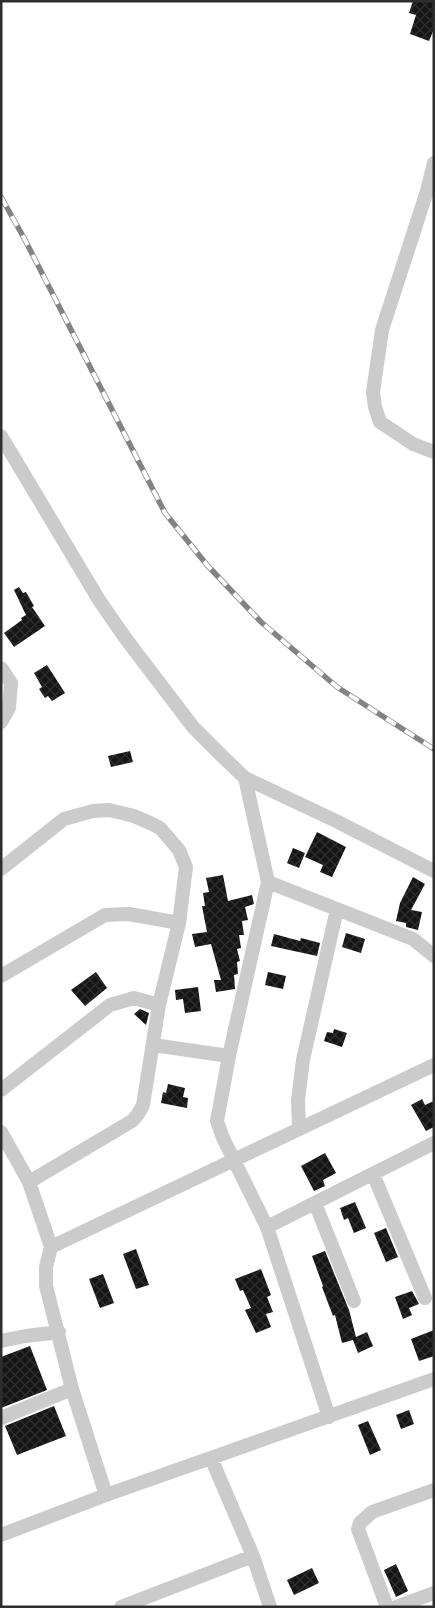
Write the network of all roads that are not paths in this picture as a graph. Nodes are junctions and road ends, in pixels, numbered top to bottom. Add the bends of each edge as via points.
1 (434, 163) edge
2 (430, 192) edge
3 (1, 436) edge
4 (434, 452) edge
5 (1, 668) edge
6 (1, 722) edge
7 (245, 778) junction
8 (1, 869) edge
9 (434, 871) edge
10 (268, 882) junction
11 (337, 909) junction
12 (178, 923) junction
13 (434, 956) edge
14 (1, 976) edge
15 (159, 1005) junction
16 (153, 1045) junction
17 (229, 1056) junction
18 (434, 1065) edge
19 (1, 1090) edge
20 (299, 1129) junction
21 (1, 1132) edge
22 (434, 1143) edge
23 (234, 1161) junction
24 (373, 1174) junction
25 (29, 1182) junction
26 (315, 1203) junction
27 (267, 1227) junction
28 (51, 1247) junction
29 (425, 1298) dead end
30 (354, 1301) dead end
31 (59, 1332) junction
32 (1, 1342) edge
33 (434, 1379) edge
34 (72, 1389) junction
35 (329, 1416) junction
36 (1, 1418) edge
37 (211, 1458) junction
38 (434, 1490) edge
39 (106, 1495) junction
40 (1, 1535) edge
41 (253, 1556) junction
42 (434, 1593) edge
43 (121, 1607) edge
44 (270, 1607) edge
45 (387, 1607) edge
46 (396, 1607) edge

1 - 2 street
2 - 4 street via 382,330 373,392 380,422 413,444
3 - 7 street via 99,600 126,639 193,726
5 - 6 street via 11,683 9,708
7 - 9 street
7 - 10 street
8 - 12 street via 64,819 109,810 134,816 160,828 185,861
10 - 11 street
10 - 17 street
11 - 13 street via 413,939
11 - 20 street via 303,1060 298,1100
12 - 14 street via 129,914 106,915
12 - 15 street
15 - 16 street
15 - 19 street via 134,998 110,1004
16 - 17 street
16 - 25 street via 143,1105 132,1121
17 - 23 street via 217,1121
18 - 20 street
20 - 23 street
21 - 25 street
22 - 24 street
23 - 27 street
23 - 28 street
24 - 26 street
24 - 29 street
25 - 28 street
26 - 27 street
26 - 30 street
27 - 35 street
28 - 31 street via 46,1286
31 - 32 street
31 - 34 street
33 - 35 street
34 - 36 street
34 - 39 street
35 - 37 street
37 - 39 street
37 - 41 street
38 - 45 street via 372,1512 360,1523 358,1529
39 - 40 street
41 - 43 street
41 - 44 street
42 - 46 street

